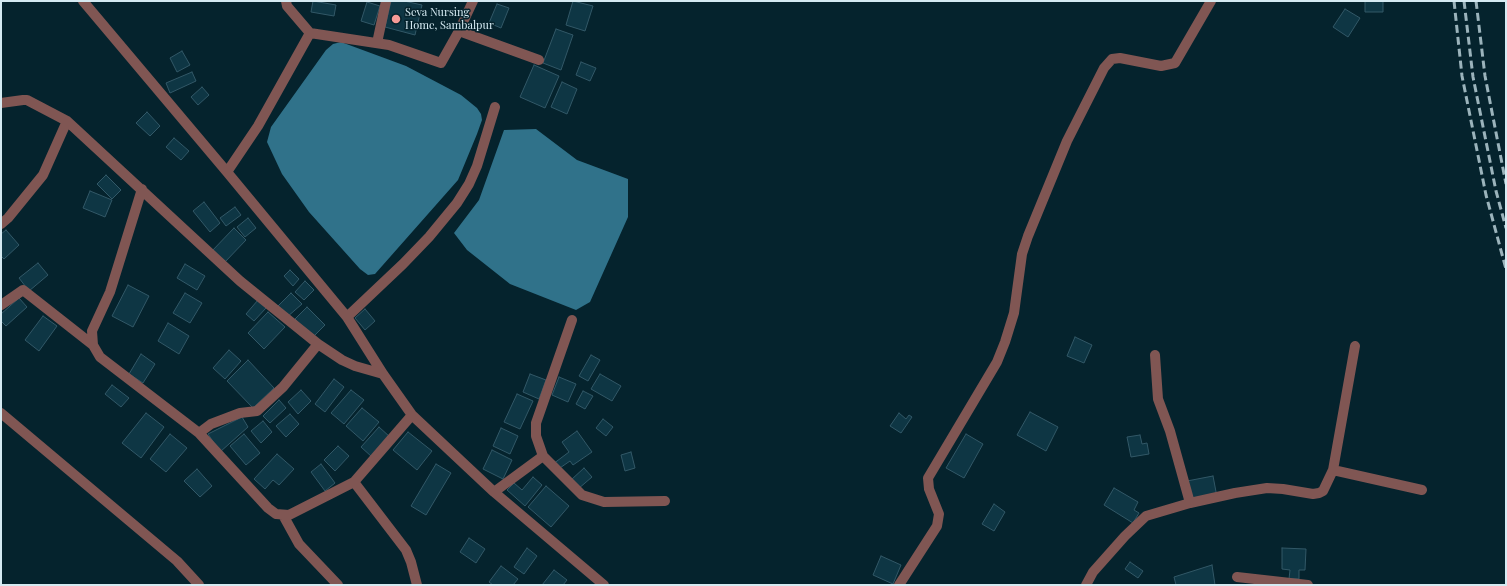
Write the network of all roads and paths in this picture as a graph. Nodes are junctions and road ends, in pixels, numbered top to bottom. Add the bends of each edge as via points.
1 (82, 1) edge
2 (286, 1) edge
3 (386, 1) edge
4 (472, 1) edge
5 (1211, 1) edge
6 (459, 31) junction
7 (310, 33) junction
8 (377, 43) junction
9 (539, 60) dead end
10 (1, 103) edge
11 (495, 107) dead end
12 (67, 121) junction
13 (227, 172) junction
14 (142, 189) junction
15 (1, 224) edge
16 (1, 305) edge
17 (348, 317) junction
18 (572, 320) dead end
19 (318, 344) junction
20 (93, 345) junction
21 (1355, 346) dead end
22 (1155, 355) dead end
23 (383, 374) junction
24 (1, 413) edge
25 (412, 416) junction
26 (199, 433) junction
27 (543, 456) junction
28 (1333, 470) junction
29 (354, 482) junction
30 (1422, 490) dead end
31 (494, 492) junction
32 (665, 501) dead end
33 (1190, 503) junction
34 (283, 515) junction
35 (1237, 577) dead end
36 (199, 585) edge
37 (338, 585) edge
38 (417, 585) edge
39 (604, 585) edge
40 (899, 585) edge
41 (1086, 585) edge
42 (1308, 585) edge

1 - 13 street
2 - 7 street via 287,6
3 - 8 street
4 - 6 street
5 - 40 street via 1175,63 1162,66 1120,58 1112,59 1104,68 1067,141 1028,236 1022,254 1014,313 1000,355 928,478 929,490 939,514 937,526
6 - 8 street via 441,63
6 - 9 street
7 - 8 street
7 - 13 street via 258,126
10 - 12 street via 27,100
11 - 17 street via 477,166 457,203 429,237
12 - 14 street
12 - 15 street via 43,175
13 - 17 street
14 - 19 street via 240,281
14 - 20 street via 110,292 92,331
16 - 20 street via 23,290
17 - 23 street
18 - 27 street via 536,423 536,436
19 - 23 street via 342,360
19 - 26 street via 283,387 257,411 240,413 211,424
20 - 26 street via 100,357
21 - 28 street
22 - 33 street via 1158,399 1170,431
23 - 25 street
24 - 36 street via 177,561
25 - 29 street
25 - 31 street
26 - 34 street via 268,508 276,514
27 - 31 street
27 - 32 street via 582,495 604,502
28 - 30 street
28 - 33 street via 1320,493 1267,488
29 - 34 street via 289,515
29 - 38 street via 406,550
31 - 39 street
33 - 41 street via 1146,516 1093,572
34 - 37 street via 299,544
35 - 42 street

